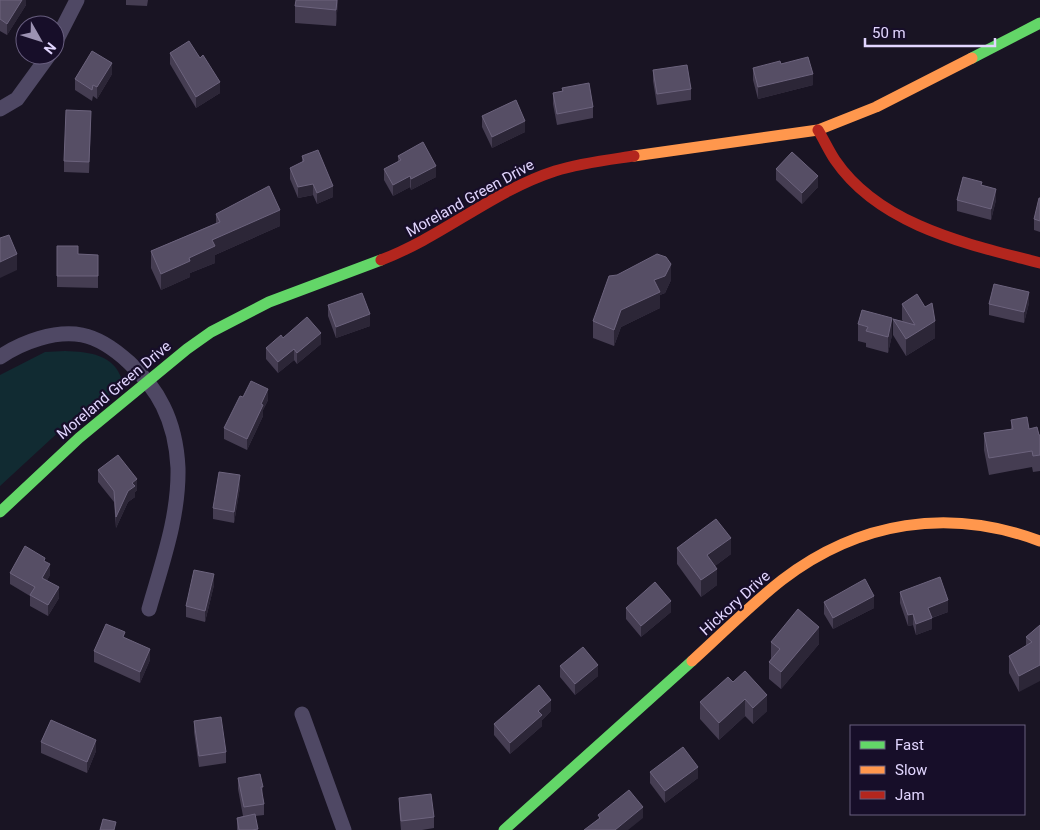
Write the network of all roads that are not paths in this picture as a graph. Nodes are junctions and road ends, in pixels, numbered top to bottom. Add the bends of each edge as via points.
1 (77, 0) edge
2 (65, 23) edge
3 (1040, 23) edge
4 (42, 65) edge
5 (0, 109) edge
6 (818, 130) junction
7 (1040, 263) edge
8 (0, 357) edge
9 (148, 384) junction
10 (0, 512) edge
11 (1040, 541) edge
12 (149, 609) dead end
13 (302, 714) dead end
14 (344, 830) edge
15 (504, 830) edge

1 - 2 street
3 - 6 street, Moreland Green Drive via 876,107
4 - 5 street via 18,99
6 - 7 street via 828,152 841,167 898,216 958,242
6 - 9 street, Moreland Green Drive via 592,162 538,177 402,252 269,302 233,320 200,339
8 - 9 street via 15,347 38,339 82,335 122,356
9 - 10 street, Moreland Green Drive via 79,438
9 - 12 street via 169,420 178,466 174,517
11 - 15 street, Hickory Drive via 1008,530 942,523 889,529 832,548 781,581
13 - 14 street

